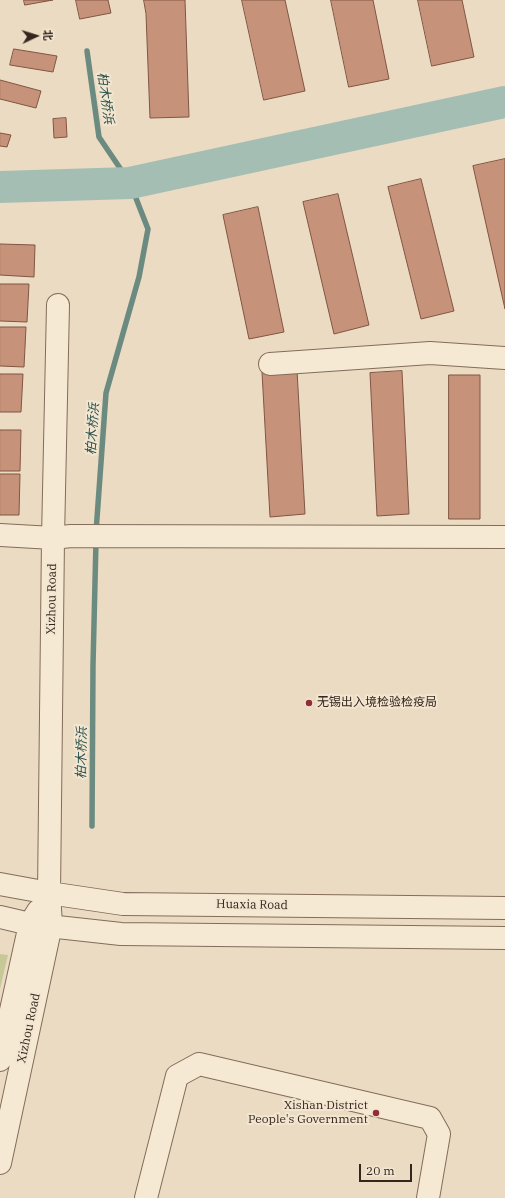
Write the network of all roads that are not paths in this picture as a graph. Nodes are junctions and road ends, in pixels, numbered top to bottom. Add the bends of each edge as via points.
1 (58, 305) dead end
2 (505, 358) edge
3 (270, 364) dead end
4 (0, 535) edge
5 (505, 537) edge
6 (53, 538) junction
7 (0, 884) edge
8 (49, 893) junction
9 (505, 908) edge
10 (0, 917) edge
11 (30, 924) junction
12 (51, 926) junction
13 (505, 938) edge
14 (0, 1060) edge
15 (0, 1163) edge
16 (146, 1198) edge
17 (428, 1198) edge

1 - 6 street, Xizhou Road
2 - 3 street via 430,353
4 - 6 street
5 - 6 street
6 - 8 street, Xizhou Road
7 - 8 street, Huaxia Road
8 - 9 street, Huaxia Road via 123,904
8 - 11 street, Xizhou Road
8 - 12 street, Xizhou Road
10 - 11 street
11 - 12 street
11 - 14 street, Xizhou Road
12 - 13 street via 121,934
12 - 15 street, Xizhou Road
16 - 17 street via 177,1076 199,1064 430,1118 439,1134

